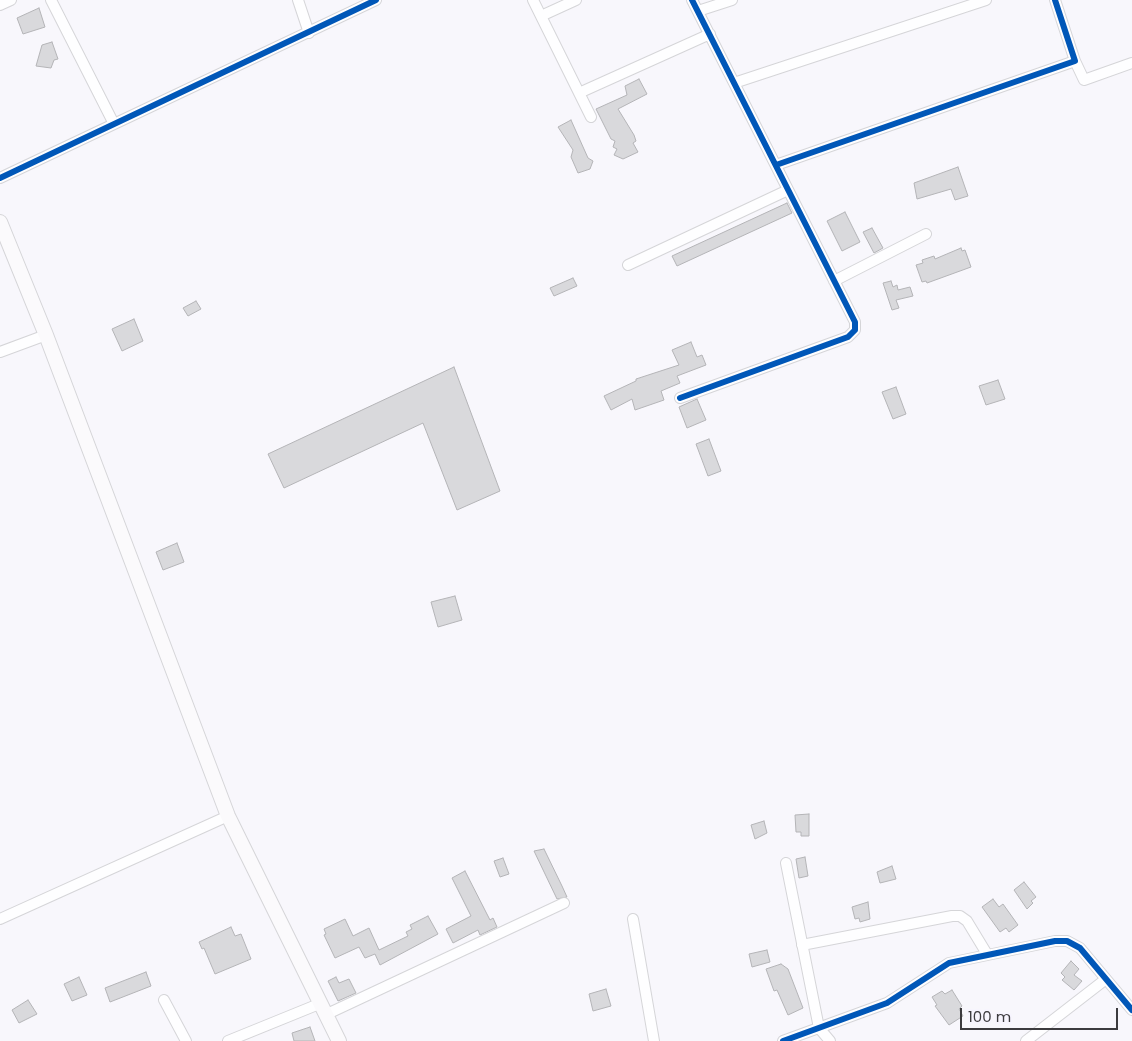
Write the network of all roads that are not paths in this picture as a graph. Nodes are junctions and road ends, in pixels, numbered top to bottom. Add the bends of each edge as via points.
1 (11, 0) edge
2 (51, 0) edge
3 (298, 0) edge
4 (376, 0) edge
5 (533, 0) edge
6 (576, 0) edge
7 (692, 0) edge
8 (732, 0) edge
9 (986, 0) edge
10 (1057, 1) edge
11 (0, 5) edge
12 (698, 11) junction
13 (541, 16) junction
14 (309, 33) junction
15 (710, 34) junction
16 (1075, 61) junction
17 (1132, 63) edge
18 (734, 83) junction
19 (579, 93) junction
20 (591, 117) dead end
21 (114, 124) junction
22 (776, 165) junction
23 (0, 178) edge
24 (788, 190) junction
25 (0, 222) edge
26 (926, 234) dead end
27 (628, 265) dead end
28 (834, 281) junction
29 (46, 335) junction
30 (0, 352) edge
31 (680, 398) dead end
32 (228, 816) junction
33 (786, 862) dead end
34 (564, 903) dead end
35 (633, 918) dead end
36 (0, 919) edge
37 (802, 945) junction
38 (987, 954) junction
39 (1106, 979) junction
40 (164, 1000) dead end
41 (322, 1009) junction
42 (1132, 1010) edge
43 (819, 1028) junction
44 (186, 1041) edge
45 (228, 1041) edge
46 (339, 1041) edge
47 (654, 1041) edge
48 (783, 1041) edge
49 (830, 1041) edge
50 (1026, 1041) edge

1 - 11 street
2 - 21 street
3 - 14 street
4 - 14 street
5 - 13 street
6 - 13 street
7 - 12 street
8 - 12 street
9 - 18 street
10 - 16 street
12 - 15 street
13 - 19 street
14 - 21 street
15 - 18 street
15 - 19 street
16 - 17 street via 1084,80
16 - 22 street
18 - 22 street
19 - 20 street
21 - 23 street
22 - 24 street
24 - 27 street
24 - 28 street
25 - 29 main road
26 - 28 street
28 - 31 street via 855,322 855,330 848,337
29 - 30 street
29 - 32 main road
32 - 36 street
32 - 41 main road
33 - 37 street
34 - 41 street via 449,959
35 - 47 street
37 - 38 street via 960,916 967,921
37 - 43 street
38 - 39 street via 1068,941 1080,948
38 - 43 street via 949,963 887,1004
39 - 42 street
39 - 50 street
40 - 44 street
41 - 45 street
41 - 46 main road
43 - 48 street
43 - 49 street

